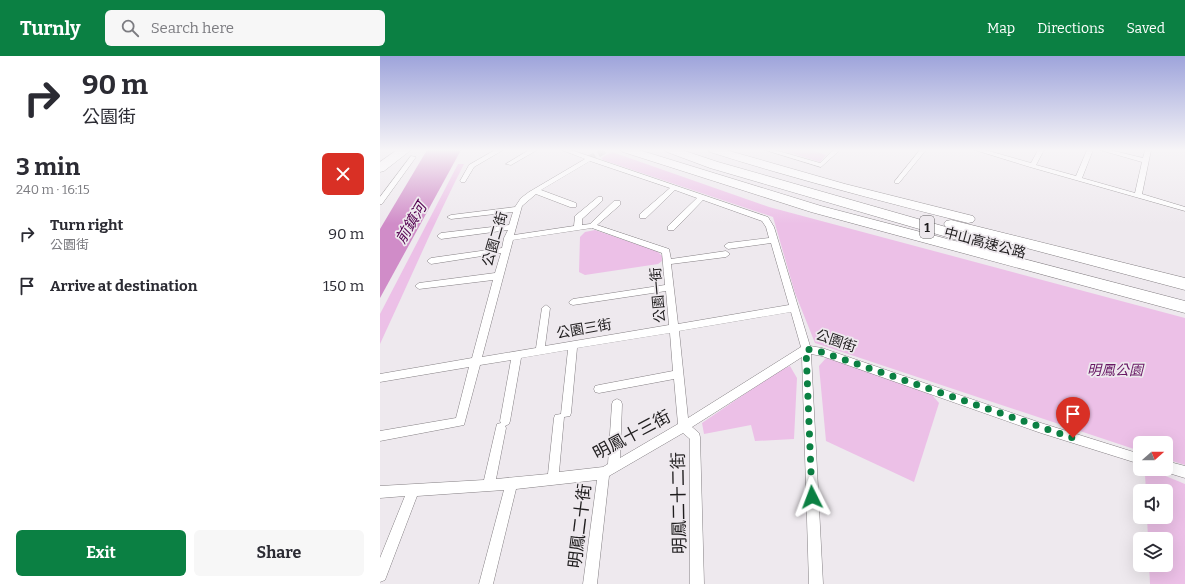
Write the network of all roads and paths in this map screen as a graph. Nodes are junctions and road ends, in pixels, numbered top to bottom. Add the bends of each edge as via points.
1 (397, 175) edge
2 (466, 175) edge
3 (563, 175) edge
4 (635, 175) edge
5 (706, 175) edge
6 (720, 175) edge
7 (750, 175) edge
8 (783, 175) edge
9 (796, 175) edge
10 (809, 175) edge
11 (903, 175) edge
12 (1063, 175) edge
13 (1080, 175) edge
14 (1143, 175) edge
15 (1078, 179) junction
16 (463, 181) dead end
17 (897, 182) dead end
18 (674, 188) junction
19 (536, 191) junction
20 (1138, 196) junction
21 (702, 197) junction
22 (600, 199) dead end
23 (380, 202) edge
24 (901, 202) junction
25 (617, 203) dead end
26 (574, 205) dead end
27 (1185, 209) edge
28 (517, 210) junction
29 (643, 216) dead end
30 (451, 217) dead end
31 (592, 226) junction
32 (512, 227) junction
33 (578, 228) junction
34 (672, 228) dead end
35 (441, 236) dead end
36 (508, 238) junction
37 (774, 240) junction
38 (505, 250) junction
39 (1001, 259) junction
40 (431, 261) dead end
41 (668, 262) junction
42 (1185, 273) edge
43 (498, 276) junction
44 (1185, 284) edge
45 (419, 286) dead end
46 (670, 287) junction
47 (1185, 295) edge
48 (573, 302) dead end
49 (1185, 307) edge
50 (546, 308) dead end
51 (793, 308) junction
52 (674, 328) junction
53 (573, 346) junction
54 (806, 349) junction
55 (540, 351) junction
56 (517, 355) junction
57 (476, 362) junction
58 (678, 374) junction
59 (380, 378) edge
60 (599, 389) dead end
61 (617, 404) dead end
62 (684, 427) junction
63 (380, 436) edge
64 (1133, 457) edge
65 (1173, 469) edge
66 (609, 470) junction
67 (1185, 472) edge
68 (552, 479) junction
69 (511, 484) junction
70 (489, 486) junction
71 (413, 490) junction
72 (380, 492) edge
73 (380, 575) edge
74 (486, 584) edge
75 (590, 584) edge
76 (697, 584) edge
77 (816, 584) edge

1 - 23 street
2 - 16 street
3 - 19 street, 公園二街
4 - 18 street, 公園街
5 - 39 highway via 816,209
6 - 39 highway via 933,236
7 - 47 highway, 中山高速公路 / 1 via 966,238
8 - 44 highway, 中山高速公路 / 1 via 971,229
9 - 24 highway
10 - 24 highway
11 - 17 street
12 - 15 street
13 - 15 street
14 - 20 street
15 - 20 street
18 - 21 street, 公園街
18 - 29 street
19 - 26 street
19 - 28 street, 公園二街 via 521,202
20 - 27 street
21 - 34 street
21 - 37 street, 公園街 via 765,219 769,223
22 - 33 street via 578,218
24 - 42 highway
25 - 31 street
28 - 30 street
28 - 32 street, 公園二街
31 - 33 street, 公園一街
31 - 41 street, 公園一街 via 663,249 666,251
32 - 35 street
32 - 36 street, 公園二街
33 - 36 street, 公園一街
36 - 38 street, 公園二街
37 - 41 street
37 - 51 street, 公園街
38 - 40 street
38 - 43 street, 公園二街
39 - 49 highway
41 - 46 street, 公園一街
43 - 45 street
43 - 57 street, 公園二街
46 - 48 street
46 - 52 street, 公園一街
50 - 55 street
51 - 52 street, 公園三街
51 - 54 street, 公園街
52 - 53 street, 公園三街
52 - 58 street, 公園一街
53 - 55 street, 公園三街
53 - 68 street
54 - 62 street, 明鳳十三街
54 - 64 street, 公園街 via 822,352 1041,428
54 - 77 street
55 - 56 street, 公園三街
56 - 57 street, 公園三街
56 - 70 street
57 - 59 street, 公園三街
57 - 63 street, 公園二街 via 460,422
58 - 60 street
58 - 62 street, 公園一街
61 - 66 street, 明鳳二十街
62 - 66 street, 明鳳十三街
62 - 76 street, 明鳳二十二街 via 695,437
65 - 67 street
66 - 68 street, 明鳳十三街
66 - 75 street, 明鳳二十街
68 - 69 street, 明鳳十三街
69 - 70 street, 明鳳十三街
69 - 74 street
70 - 71 street, 明鳳十三街
71 - 72 street, 明鳳十三街
71 - 73 street

